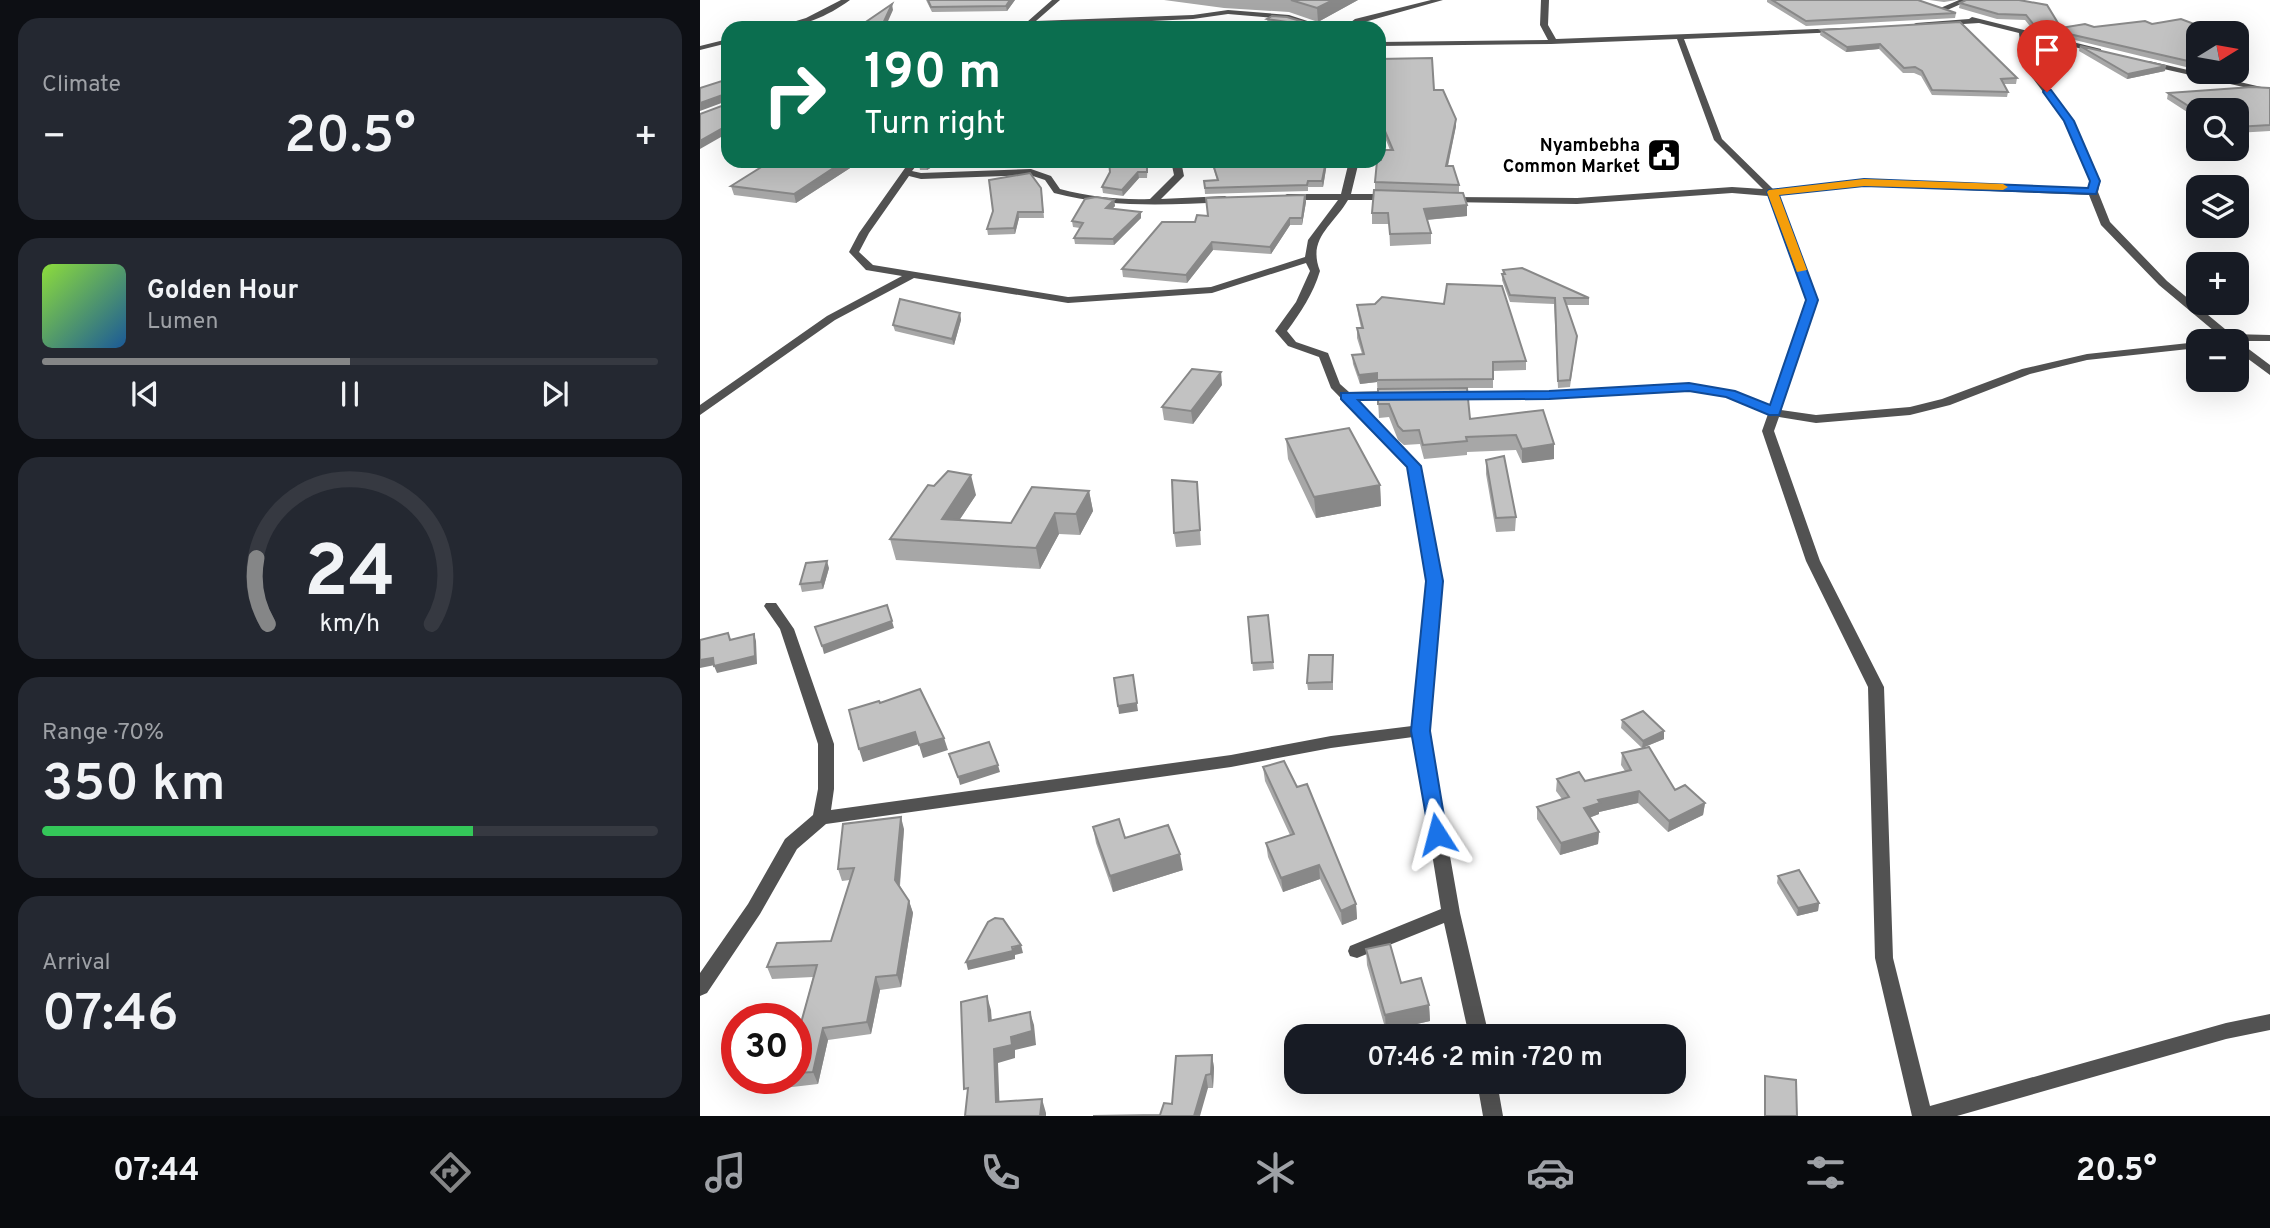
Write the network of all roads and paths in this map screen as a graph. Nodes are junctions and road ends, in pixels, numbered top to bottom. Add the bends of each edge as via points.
1 (846, 0) edge
2 (1056, 0) edge
3 (1415, 0) edge
4 (1439, 0) edge
5 (1545, 0) edge
6 (1966, 0) edge
7 (1930, 5) edge
8 (1942, 9) junction
9 (1402, 10) junction
10 (808, 20) joint
11 (804, 21) edge
12 (1033, 21) edge
13 (1119, 21) edge
14 (1302, 21) edge
15 (1358, 21) edge
16 (1978, 21) junction
17 (1901, 26) edge
18 (1847, 29) edge
19 (2023, 33) junction
20 (1680, 37) junction
21 (1550, 42) junction
22 (721, 43) edge
23 (1386, 44) edge
24 (700, 48) edge
25 (2103, 52) edge
26 (2141, 61) edge
27 (2270, 91) edge
28 (911, 168) edge
29 (1177, 168) edge
30 (1352, 168) edge
31 (908, 173) junction
32 (1772, 192) junction
33 (2092, 192) junction
34 (1345, 195) junction
35 (1277, 197) edge
36 (1405, 197) edge
37 (1237, 198) edge
38 (1431, 199) edge
39 (1154, 201) junction
40 (1308, 259) junction
41 (912, 275) junction
42 (2219, 329) edge
43 (2270, 338) edge
44 (2249, 340) edge
45 (2186, 346) edge
46 (2249, 354) edge
47 (2270, 371) edge
48 (1407, 395) edge
49 (1432, 395) edge
50 (1346, 396) junction
51 (700, 411) edge
52 (1774, 412) junction
53 (771, 606) dead end
54 (1420, 731) junction
55 (821, 818) junction
56 (1451, 913) junction
57 (1357, 951) dead end
58 (700, 988) edge
59 (2270, 1022) edge
60 (1476, 1024) edge
61 (1489, 1094) edge
62 (1493, 1116) edge
63 (1924, 1116) edge

1 - 10 street
2 - 12 street
3 - 9 street
4 - 9 street
5 - 21 street via 1544,25
6 - 8 street
7 - 8 street
8 - 16 street
9 - 15 street
10 - 11 street
13 - 14 street via 1228,12
16 - 17 street
16 - 19 street
18 - 20 street
19 - 25 street
19 - 33 street via 2026,64 2069,121 2095,181
20 - 21 street
20 - 32 street via 1718,140
21 - 23 street
22 - 24 street
26 - 27 street
28 - 31 street
29 - 39 street via 1179,176
30 - 34 street
31 - 39 street via 1031,172 1048,178 1057,191 1067,194
31 - 41 street via 854,252 870,268
32 - 33 street via 1864,183
32 - 38 street via 1732,190 1577,201
32 - 52 street via 1812,300
33 - 42 street via 2105,223 2164,283
34 - 35 street
34 - 36 street
34 - 40 street via 1310,244
37 - 39 street
40 - 41 street via 1212,290 1068,300
40 - 50 street via 1315,271 1310,288 1281,331 1292,344 1324,355 1335,385
41 - 51 street via 831,318
43 - 44 street
45 - 52 street via 2087,358 2026,371 1910,411 1816,419
46 - 47 street
48 - 50 street
49 - 52 street via 1549,395 1689,387 1730,394
50 - 54 street via 1414,466 1434,581
52 - 63 street via 1768,431 1812,562 1876,687 1884,958
53 - 55 street via 787,629 826,744
54 - 55 street
54 - 56 street
55 - 58 street via 791,844
56 - 57 street
56 - 60 street
59 - 63 street
61 - 62 street

